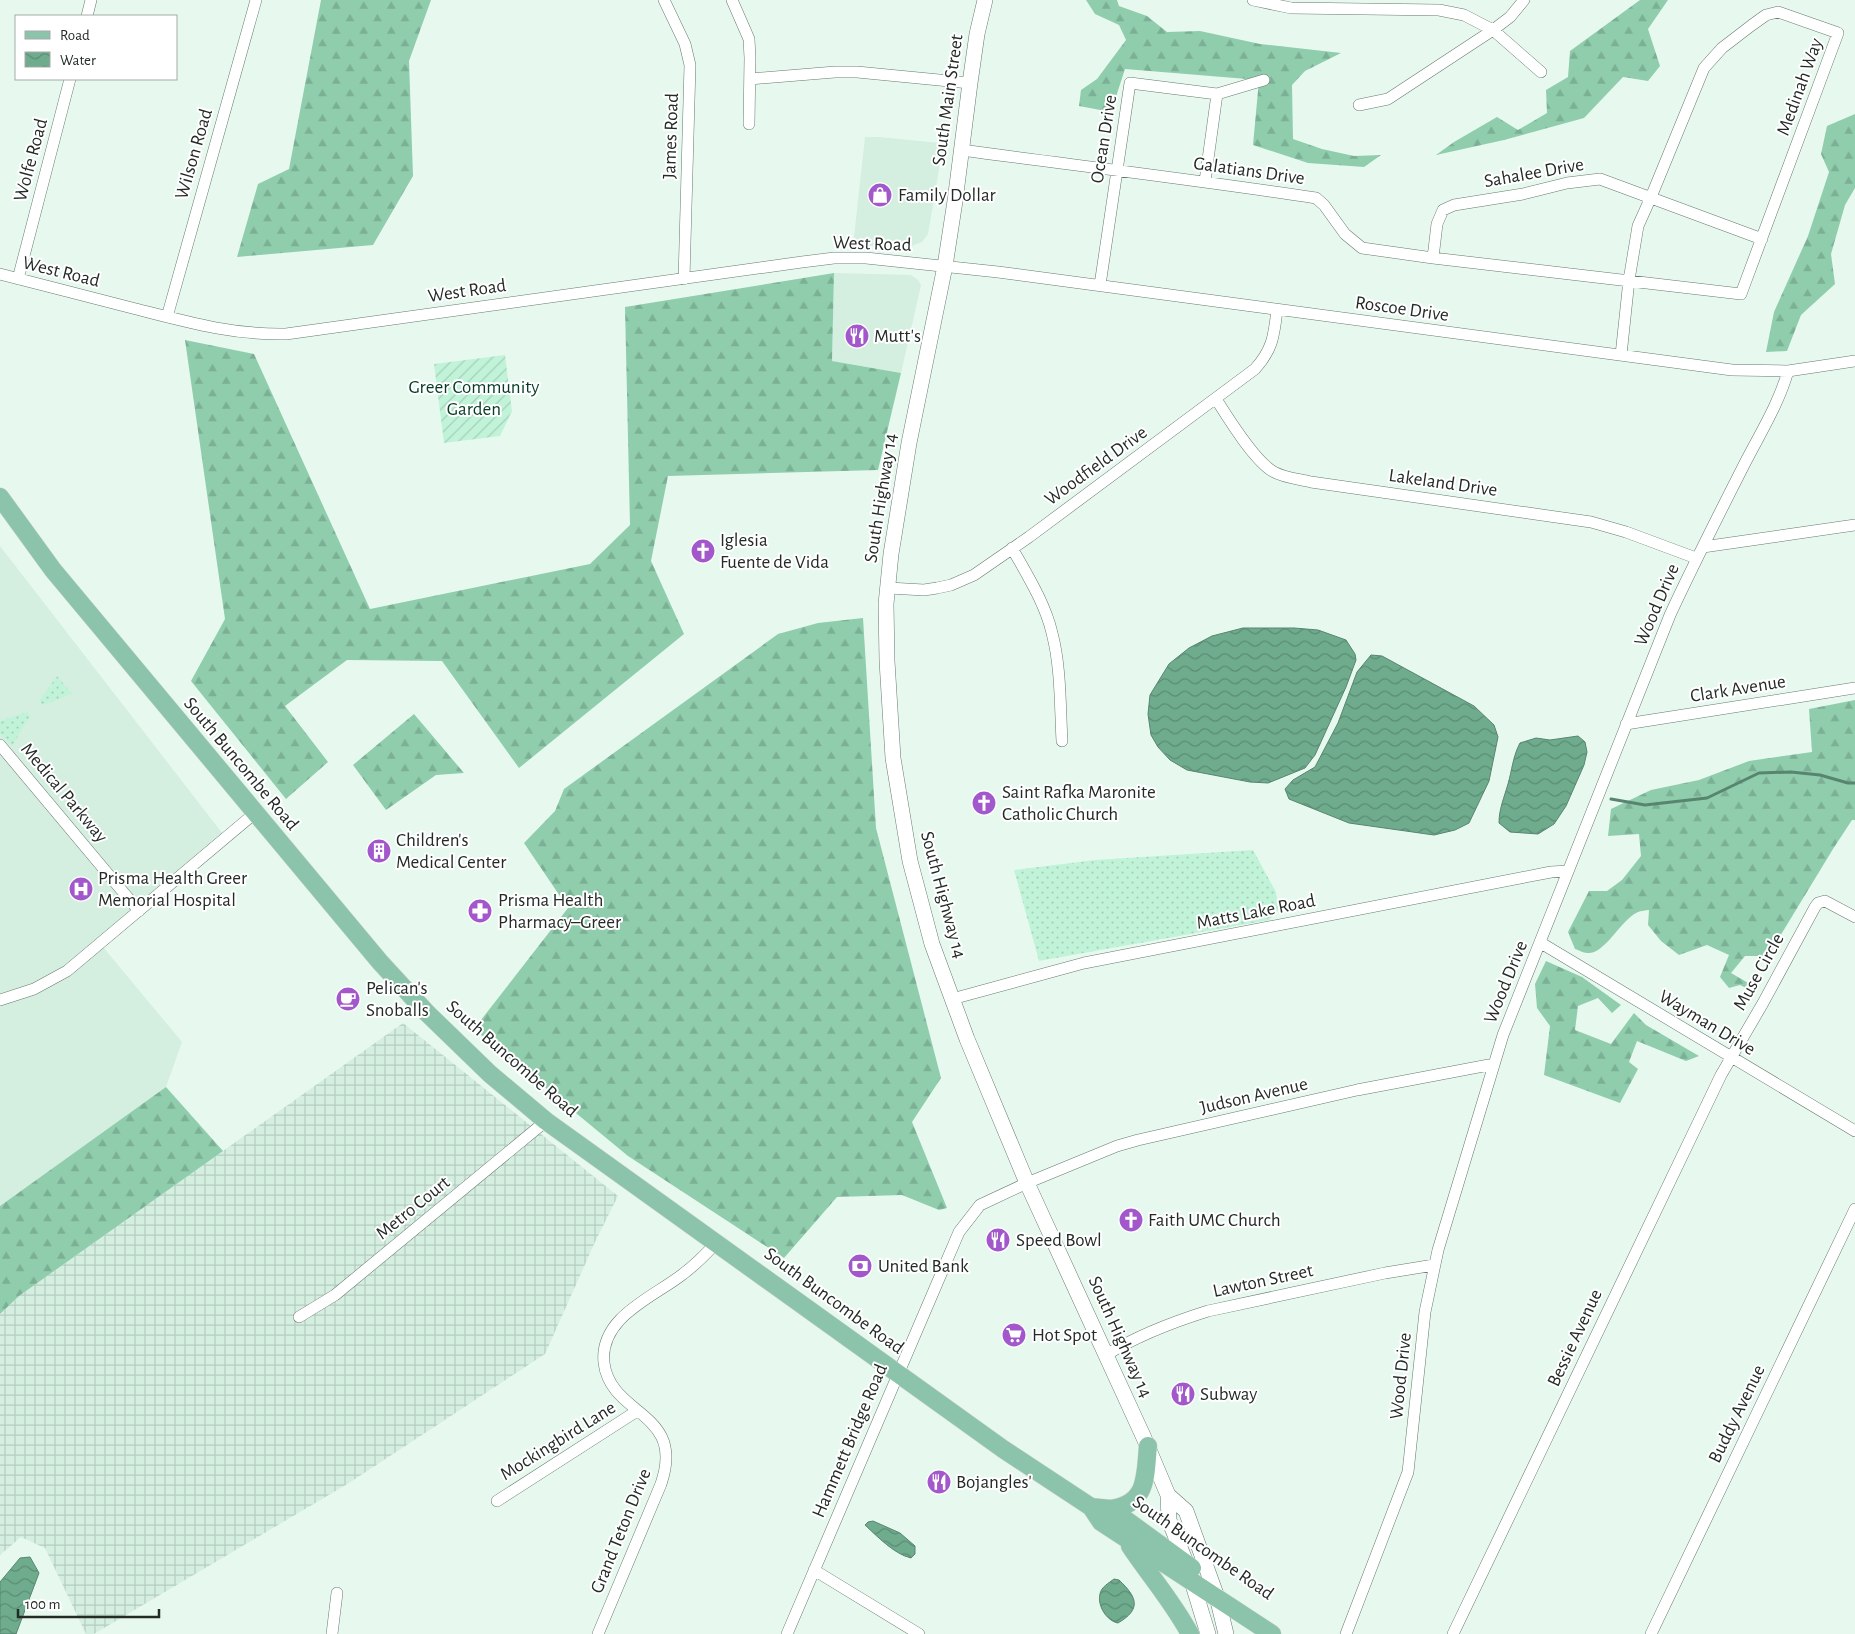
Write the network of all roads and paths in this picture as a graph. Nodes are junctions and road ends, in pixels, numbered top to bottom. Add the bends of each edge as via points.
1 (91, 0) edge
2 (256, 0) edge
3 (664, 0) edge
4 (732, 0) edge
5 (985, 0) edge
6 (1253, 0) edge
7 (1524, 0) edge
8 (1292, 4) edge
9 (87, 15) edge
10 (1493, 30) junction
11 (1541, 72) dead end
12 (750, 79) junction
13 (70, 80) edge
14 (1264, 80) dead end
15 (970, 83) junction
16 (1217, 94) junction
17 (1359, 104) dead end
18 (749, 124) dead end
19 (961, 150) junction
20 (1116, 171) junction
21 (1205, 181) junction
22 (1651, 198) junction
23 (1762, 239) junction
24 (1433, 258) junction
25 (945, 266) junction
26 (0, 274) edge
27 (18, 279) junction
28 (684, 279) junction
29 (1629, 280) junction
30 (1100, 285) junction
31 (1277, 310) junction
32 (167, 317) junction
33 (1621, 355) junction
34 (1855, 361) edge
35 (1788, 371) junction
36 (1216, 399) junction
37 (0, 497) edge
38 (1855, 525) edge
39 (1703, 547) junction
40 (1012, 548) junction
41 (1696, 558) junction
42 (889, 588) junction
43 (1855, 688) edge
44 (1626, 724) junction
45 (1062, 741) dead end
46 (0, 744) edge
47 (254, 813) junction
48 (1568, 871) junction
49 (139, 911) junction
50 (1855, 917) edge
51 (1541, 943) junction
52 (952, 999) junction
53 (0, 1000) edge
54 (1731, 1058) junction
55 (1494, 1064) junction
56 (546, 1121) junction
57 (1855, 1132) edge
58 (1027, 1182) junction
59 (1855, 1209) edge
60 (716, 1243) junction
61 (1434, 1265) junction
62 (299, 1317) dead end
63 (1106, 1355) junction
64 (898, 1374) junction
65 (637, 1411) junction
66 (1148, 1446) junction
67 (1168, 1495) junction
68 (497, 1501) dead end
69 (1091, 1507) junction
70 (1111, 1509) junction
71 (1122, 1536) junction
72 (1187, 1564) junction
73 (814, 1570) junction
74 (1211, 1580) junction
75 (1192, 1581) junction
76 (337, 1593) dead end
77 (1217, 1597) junction
78 (332, 1634) edge
79 (598, 1634) edge
80 (787, 1634) edge
81 (919, 1634) edge
82 (1190, 1634) edge
83 (1208, 1634) edge
84 (1226, 1634) edge
85 (1272, 1634) edge
86 (1286, 1634) edge
87 (1346, 1634) edge
88 (1453, 1634) edge
89 (1651, 1634) edge

1 - 9 street
2 - 32 street, Wilson Road
3 - 28 street, James Road via 685,44 690,65
4 - 12 street via 748,39
5 - 15 main road, South Main Street
6 - 8 street
7 - 10 street
8 - 10 street via 1439,10 1464,15
10 - 11 street
10 - 17 street via 1388,99
12 - 15 street via 857,72
12 - 18 street
13 - 27 street, Wolfe Road
14 - 16 street
15 - 19 main road, South Main Street
16 - 20 street, Ocean Drive via 1130,83
16 - 21 street
19 - 20 street, Galatians Drive
19 - 25 main road, South Main Street
20 - 21 street, Galatians Drive
20 - 30 street, Ocean Drive
21 - 24 street, Galatians Drive via 1316,198 1345,234 1362,248
22 - 23 street, Sahalee Drive
22 - 23 street, Medinah Way via 1704,68 1722,48 1766,16 1778,12 1838,33
22 - 24 street, Sahalee Drive via 1600,179 1454,205 1443,210 1437,224
22 - 29 street, Medinah Way via 1638,226
23 - 29 street, Medinah Way via 1741,294
24 - 29 street, Galatians Drive
25 - 28 street, West Road via 834,258
25 - 30 street, Roscoe Drive
25 - 42 main road, South Highway 14 via 908,443
26 - 27 street, West Road
27 - 32 street, West Road
28 - 32 street, West Road via 286,334 233,332
29 - 33 street, Medinah Way
30 - 31 street, Roscoe Drive
31 - 33 street, Roscoe Drive
31 - 36 street, Woodfield Drive via 1273,340 1264,359
33 - 35 street, Roscoe Drive via 1732,370
34 - 35 street, Roscoe Drive
35 - 39 street, Wood Drive
36 - 40 street, Woodfield Drive
36 - 41 street, Lakeland Drive via 1258,460 1280,476 1591,522
37 - 47 main road, South Buncombe Road via 53,570
38 - 39 street
39 - 41 street, Wood Drive
40 - 42 street, Woodfield Drive via 974,575 951,585 924,590
40 - 45 street via 1044,610 1053,635
41 - 44 street, Wood Drive
42 - 52 main road, South Highway 14 via 886,604 888,706 900,809 922,908
43 - 44 street, Clark Avenue
44 - 48 street, Wood Drive
46 - 49 street, Medical Parkway
47 - 49 street
47 - 56 main road, South Buncombe Road via 380,962 427,1012 490,1074
48 - 51 street, Wood Drive
48 - 52 street, Matts Lake Road via 1084,963
49 - 53 street via 68,971 34,989
50 - 54 street, Muse Circle via 1825,901 1818,903
51 - 54 street, Wayman Drive
51 - 55 street, Wood Drive
52 - 58 main road, South Highway 14
54 - 57 street, Wayman Drive
54 - 88 street, Bessie Avenue
55 - 58 street, Judson Avenue via 1357,1090 1138,1140
55 - 61 street, Wood Drive
56 - 60 main road, South Buncombe Road
56 - 62 street, Metro Court via 335,1295
58 - 63 main road, South Highway 14
58 - 64 street, Hammett Bridge Road via 980,1205 959,1232
59 - 89 street, Buddy Avenue
60 - 64 main road, South Buncombe Road
60 - 65 street, Grand Teton Drive via 684,1274 629,1310 611,1334 604,1354 607,1374 615,1389
61 - 63 street, Lawton Street via 1208,1311 1118,1347
61 - 87 street, Wood Drive via 1425,1312 1408,1472
63 - 66 main road, South Highway 14
64 - 69 main road, South Buncombe Road
64 - 73 street, Hammett Bridge Road
65 - 68 street, Mockingbird Lane
65 - 79 street, Grand Teton Drive via 656,1426 662,1436 665,1470
66 - 67 main road, South Highway 14
66 - 70 main road via 1145,1480 1140,1492 1128,1505
67 - 72 main road, South Highway 14 via 1169,1520
67 - 74 main road, South Highway 14 via 1186,1511
69 - 70 main road, South Buncombe Road
69 - 71 main road, South Buncombe Road via 1101,1522
70 - 72 main road, South Buncombe Road
71 - 75 main road, South Buncombe Road
71 - 82 main road via 1158,1582
72 - 74 main road, South Buncombe Road
72 - 75 main road, South Highway 14
73 - 80 street, Hammett Bridge Road
73 - 81 street
74 - 77 main road, South Highway 14
74 - 86 main road, South Buncombe Road
75 - 77 main road, South Buncombe Road
75 - 83 main road, South Highway 14
76 - 78 street
77 - 84 main road, South Highway 14
77 - 85 main road, South Buncombe Road

